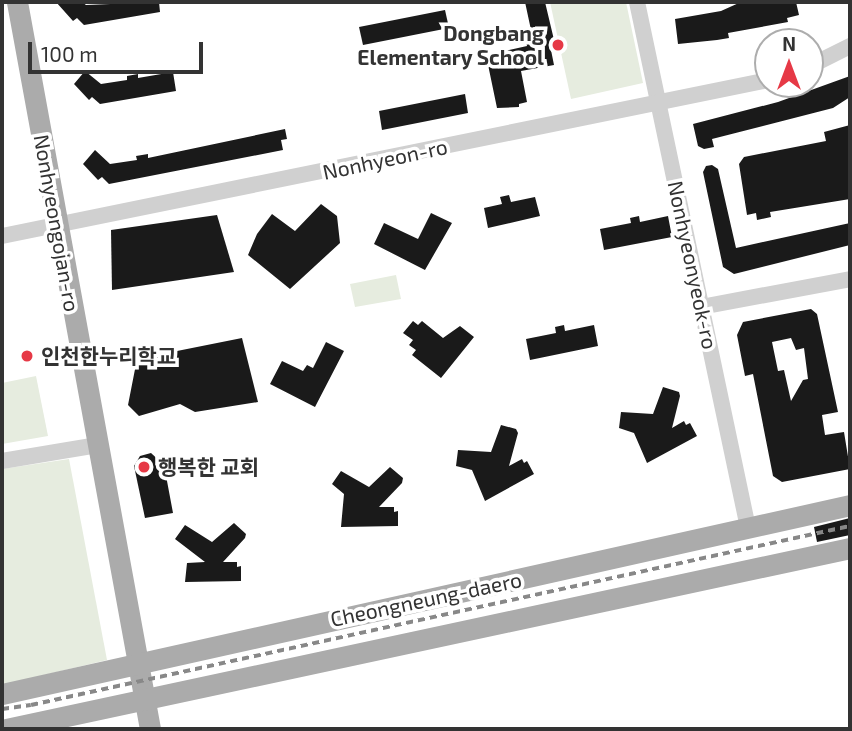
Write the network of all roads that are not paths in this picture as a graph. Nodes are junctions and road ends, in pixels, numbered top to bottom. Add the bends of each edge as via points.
1 (17, 2) edge
2 (637, 2) edge
3 (850, 46) edge
4 (824, 59) edge
5 (754, 83) edge
6 (659, 104) junction
7 (58, 226) junction
8 (2, 236) edge
9 (850, 279) edge
10 (701, 307) junction
11 (98, 445) junction
12 (2, 461) edge
13 (850, 505) edge
14 (748, 528) junction
15 (850, 548) edge
16 (138, 663) junction
17 (2, 694) edge
18 (144, 699) junction
19 (6, 729) edge
20 (150, 729) edge

1 - 7 main road, Nonhyeongojan-ro
2 - 6 street, Nonhyeonyeok-ro
3 - 4 street
5 - 6 street, Nonhyeon-ro
6 - 7 street, Nonhyeon-ro
6 - 10 street, Nonhyeonyeok-ro
7 - 8 street, Nonhyeon-ro
7 - 11 main road, Nonhyeongojan-ro
9 - 10 street
10 - 14 street, Nonhyeonyeok-ro
11 - 12 street
11 - 16 main road, Nonhyeongojan-ro
13 - 14 main road, Cheongneung-daero
14 - 16 main road, Cheongneung-daero
15 - 18 main road, Cheongneung-daero
16 - 17 main road, Cheongneung-daero
16 - 18 main road, Nonhyeongojan-ro
18 - 19 main road, Cheongneung-daero
18 - 20 main road, Nonhyeongojan-ro

